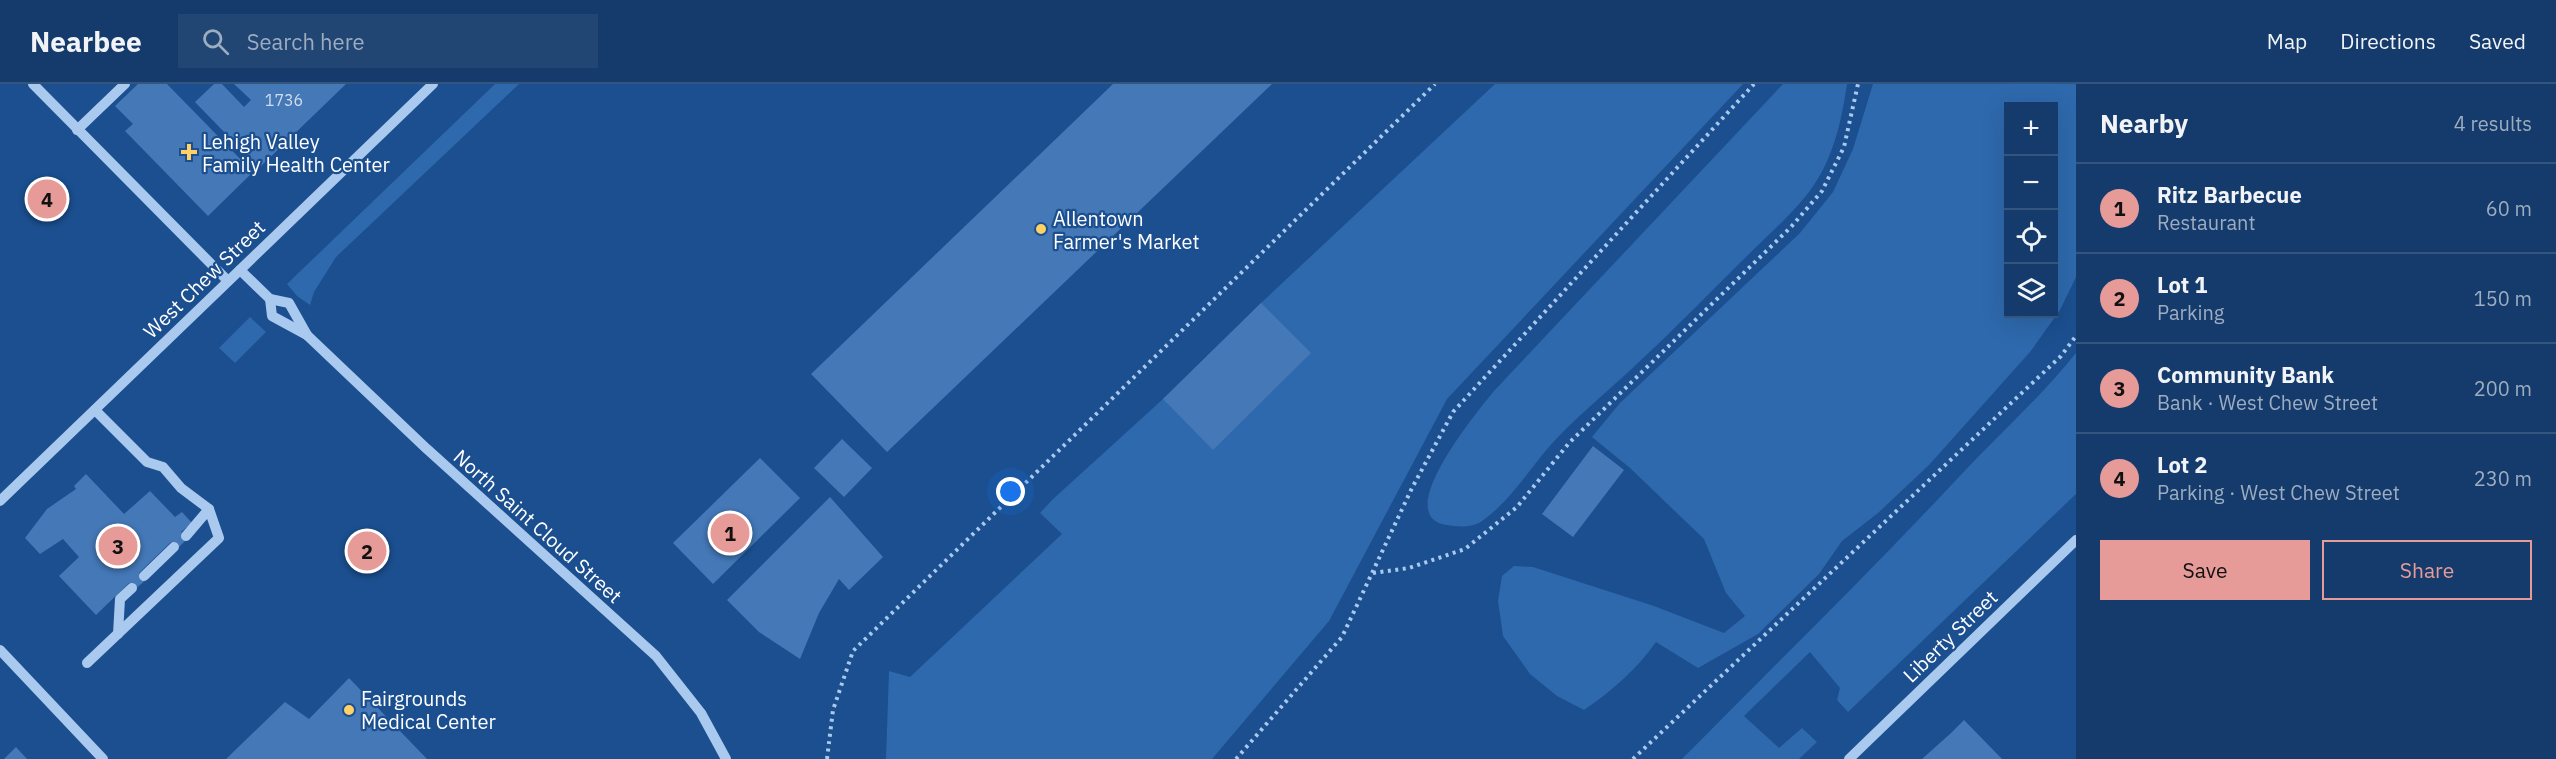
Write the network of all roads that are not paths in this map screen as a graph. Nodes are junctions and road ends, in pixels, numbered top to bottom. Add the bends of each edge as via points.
1 (33, 84) edge
2 (125, 84) edge
3 (433, 84) edge
4 (77, 130) junction
5 (240, 270) junction
6 (228, 281) junction
7 (270, 299) junction
8 (308, 335) junction
9 (95, 410) junction
10 (0, 501) edge
11 (209, 509) junction
12 (186, 536) dead end
13 (2076, 540) edge
14 (174, 547) dead end
15 (144, 576) dead end
16 (132, 588) dead end
17 (118, 634) junction
18 (0, 650) edge
19 (87, 663) dead end
20 (1854, 757) edge
21 (103, 759) edge
22 (726, 759) edge

1 - 4 street
2 - 4 street
3 - 5 street, West Chew Street
4 - 6 street
5 - 6 street, West Chew Street
5 - 7 street, North Saint Cloud Street
6 - 9 street, West Chew Street
7 - 8 street, North Saint Cloud Street via 289,303
7 - 8 street, North Saint Cloud Street via 272,316
8 - 22 street, North Saint Cloud Street via 427,449 656,656 701,713
9 - 10 street, West Chew Street
9 - 11 street via 147,462 163,467 181,488
11 - 12 street
11 - 17 street via 219,538
13 - 20 street, Liberty Street
14 - 15 street
16 - 17 street via 120,599
17 - 19 street
18 - 21 street

